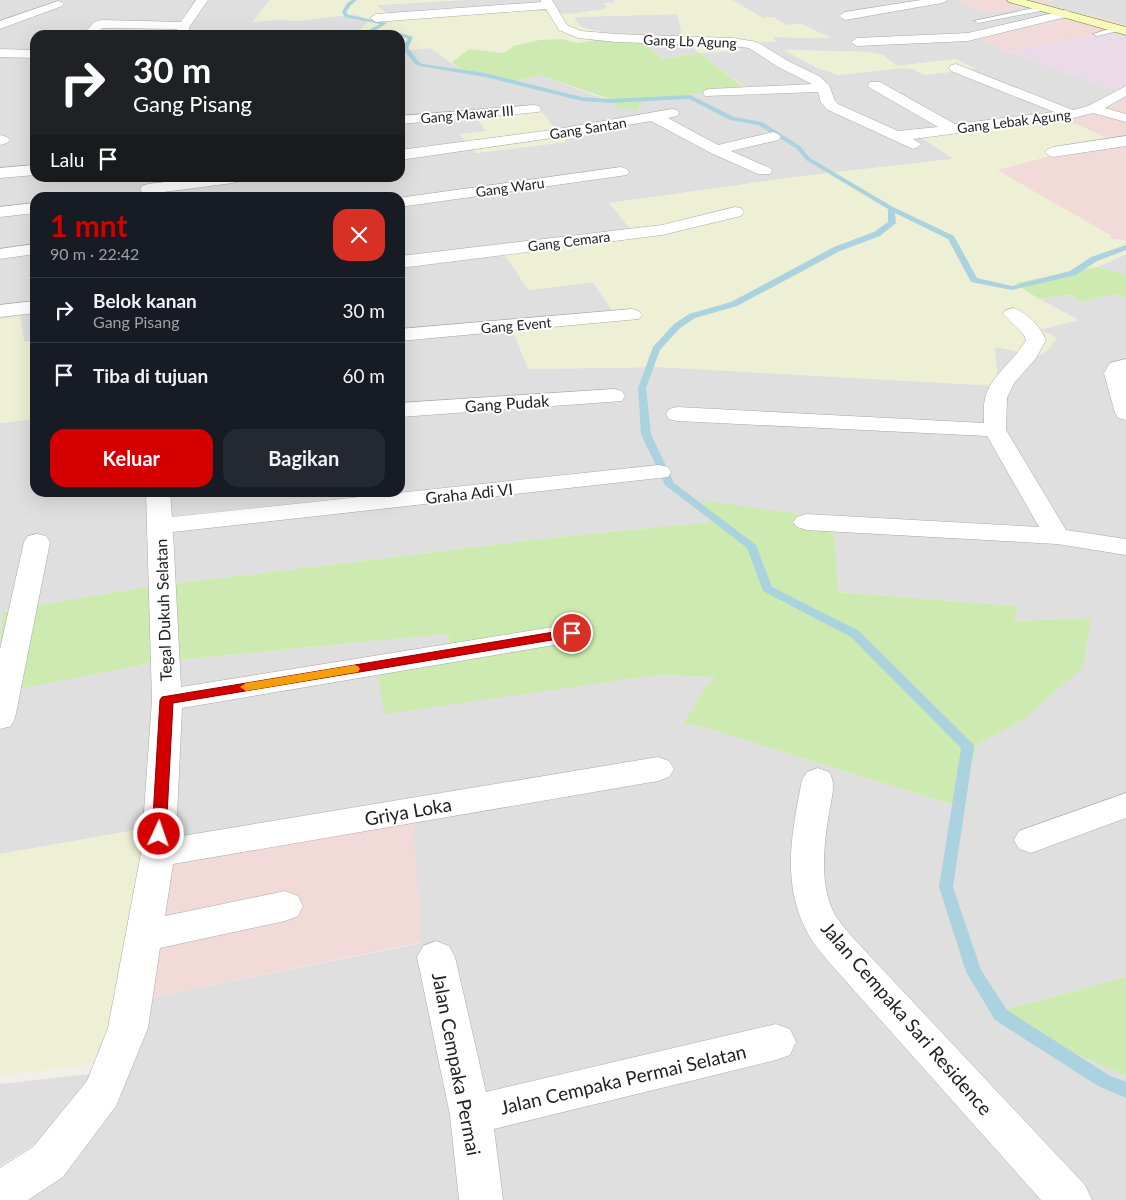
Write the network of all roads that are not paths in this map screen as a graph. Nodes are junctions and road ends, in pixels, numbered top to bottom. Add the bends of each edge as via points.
1 (202, 0) edge
2 (942, 0) edge
3 (1014, 0) edge
4 (548, 3) edge
5 (58, 4) dead end
6 (1044, 4) edge
7 (1066, 14) junction
8 (0, 16) edge
9 (845, 16) dead end
10 (21, 18) junction
11 (376, 18) dead end
12 (978, 21) dead end
13 (185, 22) edge
14 (0, 25) edge
15 (1124, 29) edge
16 (94, 30) edge
17 (1096, 34) dead end
18 (857, 42) dead end
19 (0, 53) edge
20 (20, 54) junction
21 (30, 54) edge
22 (0, 68) edge
23 (956, 68) dead end
24 (875, 85) dead end
25 (824, 88) junction
26 (1126, 90) edge
27 (710, 93) dead end
28 (534, 109) dead end
29 (1092, 109) junction
30 (672, 114) dead end
31 (1073, 114) junction
32 (655, 117) junction
33 (1126, 118) edge
34 (405, 120) edge
35 (953, 129) junction
36 (898, 136) junction
37 (774, 137) dead end
38 (1126, 141) edge
39 (913, 144) dead end
40 (716, 150) junction
41 (1053, 152) dead end
42 (405, 154) edge
43 (30, 170) edge
44 (764, 171) dead end
45 (621, 172) dead end
46 (0, 173) edge
47 (208, 182) edge
48 (146, 192) edge
49 (405, 201) edge
50 (30, 209) edge
51 (0, 212) edge
52 (735, 212) dead end
53 (30, 251) edge
54 (0, 254) edge
55 (405, 261) edge
56 (30, 308) edge
57 (0, 312) edge
58 (1013, 314) dead end
59 (632, 315) dead end
60 (405, 335) edge
61 (1126, 366) edge
62 (614, 396) dead end
63 (405, 410) edge
64 (1126, 413) edge
65 (677, 414) dead end
66 (994, 430) junction
67 (659, 472) dead end
68 (158, 497) edge
69 (806, 522) dead end
70 (160, 526) junction
71 (1057, 536) junction
72 (37, 542) dead end
73 (1126, 547) edge
74 (572, 633) dead end
75 (167, 700) junction
76 (0, 718) edge
77 (658, 769) dead end
78 (818, 780) dead end
79 (1126, 805) edge
80 (1032, 840) dead end
81 (158, 853) junction
82 (285, 906) dead end
83 (145, 936) junction
84 (436, 957) dead end
85 (776, 1042) dead end
86 (471, 1115) junction
87 (0, 1193) edge
88 (481, 1200) edge
89 (1070, 1200) edge

1 - 13 street
2 - 9 street
3 - 6 street
4 - 11 street
4 - 25 street, Gang Lb Agung via 569,31 589,36 753,45 814,79
5 - 10 street
6 - 7 street
6 - 12 lane
7 - 15 street
7 - 18 street via 968,37
8 - 10 street
10 - 14 street
13 - 16 street via 101,24
15 - 17 lane
19 - 20 street
20 - 21 street
20 - 22 street
23 - 31 street
24 - 35 street
25 - 27 street
25 - 36 street, Gang Lb Agung via 828,103 833,107
26 - 29 street, Gang Lebak Agung
28 - 34 street, Gang Mawar III
29 - 31 street, Gang Lebak Agung
29 - 33 street
30 - 32 street, Gang Santan
31 - 35 street, Gang Lebak Agung
32 - 40 street
32 - 42 street, Gang Santan
35 - 36 street, Gang Lebak Agung
36 - 39 street, Gang Lb Agung
37 - 40 street
38 - 41 street
40 - 44 street
43 - 46 street
45 - 49 street, Gang Waru
47 - 48 street
50 - 51 street
52 - 55 street, Gang Cemara via 662,230
53 - 54 street
56 - 57 street
58 - 66 street via 1036,340 1034,348 1004,381 996,398
59 - 60 street, Gang Event
61 - 64 street via 1118,368 1115,373
62 - 63 street, Gang Pudak
65 - 66 street
66 - 71 street
67 - 70 street, Graha Adi VI
68 - 70 street, Tegal Dukuh Selatan
69 - 71 street
70 - 75 street, Tegal Dukuh Selatan
71 - 73 street
72 - 76 street
74 - 75 street
75 - 81 street, Tegal Dukuh Selatan
77 - 81 street, Griya Loka
78 - 89 street, Jalan Cempaka Sari Residence via 807,847 808,884 818,918 840,949
79 - 80 street
81 - 83 street, Tegal Dukuh Selatan
82 - 83 street
83 - 87 street, Tegal Dukuh Selatan via 128,1028 102,1093 48,1162
84 - 86 street, Jalan Cempaka Permai
85 - 86 street, Jalan Cempaka Permai Selatan
86 - 88 street, Jalan Cempaka Permai

